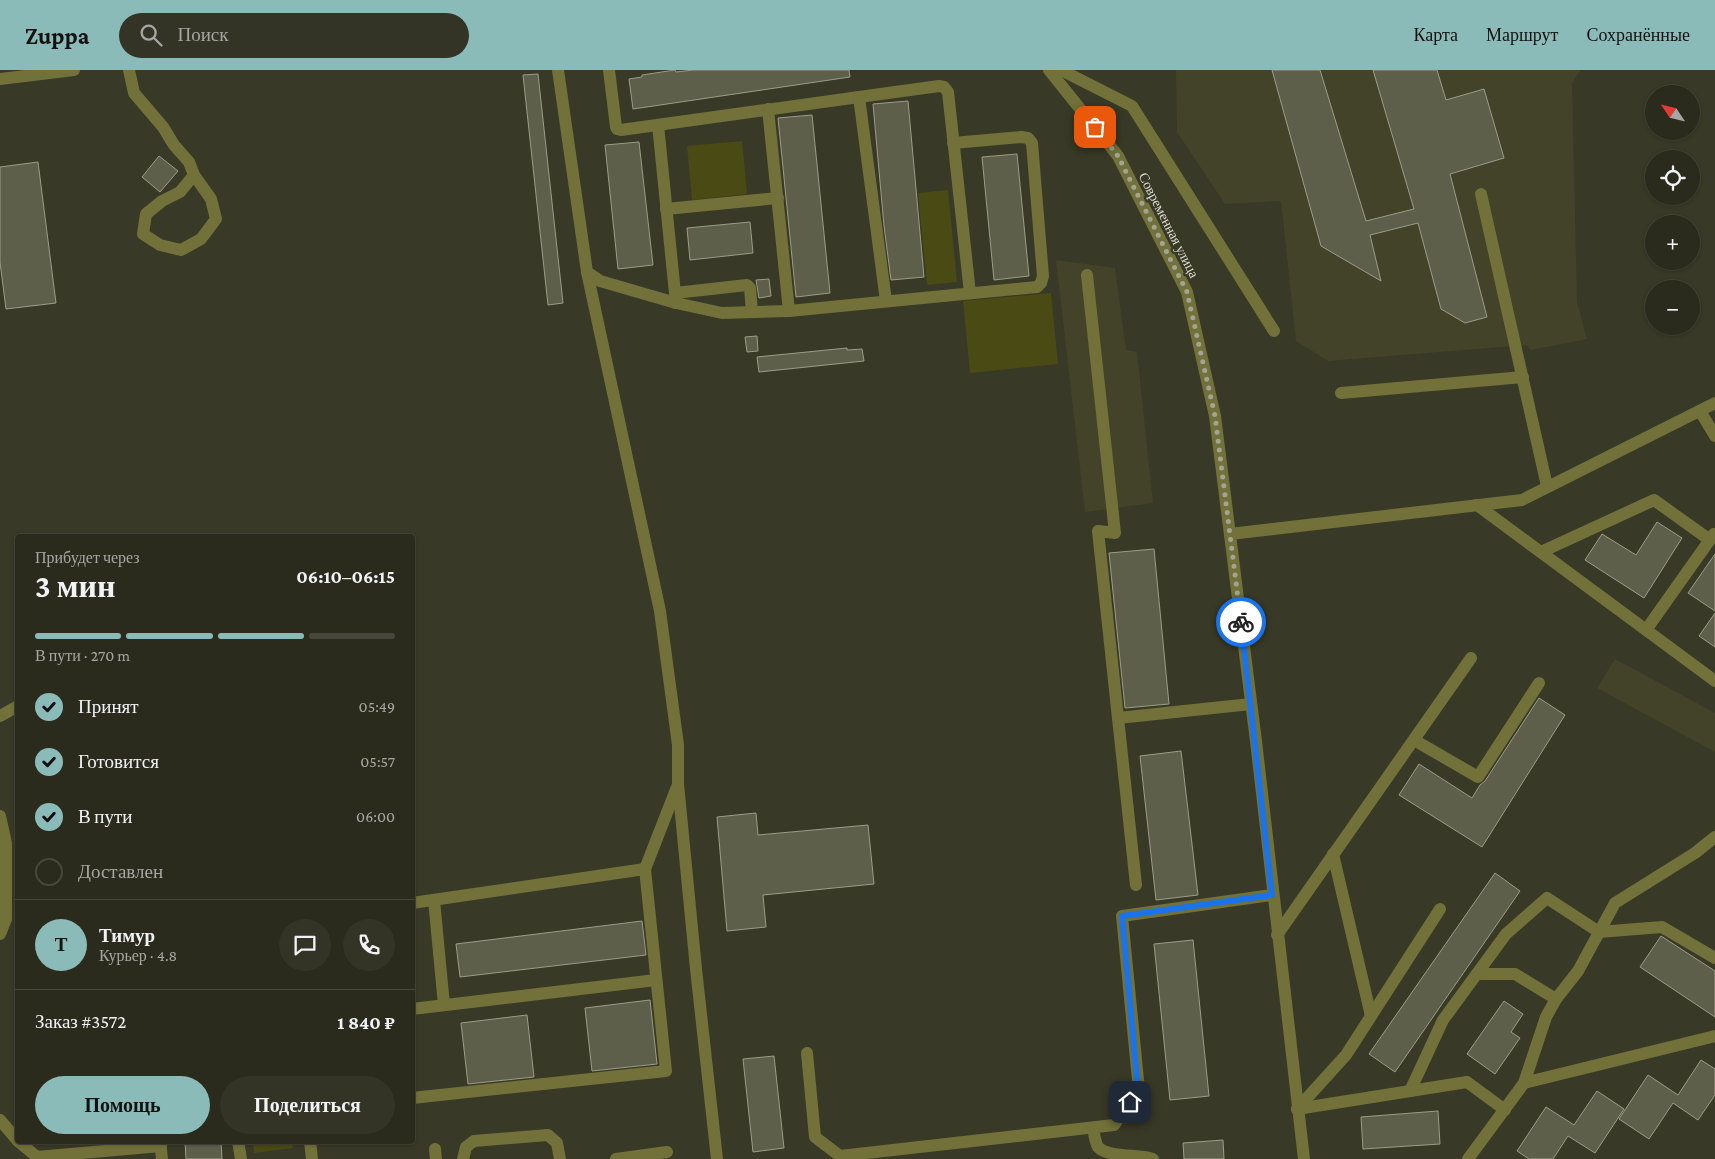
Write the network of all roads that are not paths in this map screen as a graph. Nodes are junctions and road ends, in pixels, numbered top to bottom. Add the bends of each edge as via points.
1 (74, 70) edge
2 (128, 70) edge
3 (558, 70) edge
4 (609, 70) edge
5 (1049, 70) edge
6 (1061, 70) edge
7 (0, 79) edge
8 (859, 97) junction
9 (768, 110) junction
10 (658, 125) junction
11 (953, 143) junction
12 (194, 175) junction
13 (1481, 194) dead end
14 (778, 198) junction
15 (666, 209) junction
16 (587, 272) junction
17 (1086, 275) dead end
18 (970, 293) junction
19 (676, 298) junction
20 (886, 301) junction
21 (789, 311) junction
22 (752, 312) junction
23 (1274, 331) dead end
24 (1523, 376) junction
25 (1341, 393) dead end
26 (1715, 403) edge
27 (1700, 411) junction
28 (1715, 436) edge
29 (1547, 486) junction
30 (1477, 505) junction
31 (1230, 534) junction
32 (1713, 536) edge
33 (1541, 552) junction
34 (1646, 630) junction
35 (1471, 658) dead end
36 (1715, 681) edge
37 (1539, 683) dead end
38 (1251, 704) junction
39 (15, 708) edge
40 (0, 716) edge
41 (1118, 718) junction
42 (1414, 740) junction
43 (678, 784) junction
44 (0, 816) edge
45 (1715, 837) edge
46 (1334, 854) junction
47 (645, 869) junction
48 (1136, 885) dead end
49 (1272, 895) junction
50 (434, 900) junction
51 (415, 903) edge
52 (1440, 909) dead end
53 (3, 919) edge
54 (1599, 932) junction
55 (0, 934) edge
56 (1277, 935) junction
57 (1715, 958) edge
58 (1477, 974) junction
59 (656, 980) junction
60 (1556, 999) junction
61 (444, 1005) junction
62 (415, 1009) edge
63 (1371, 1016) junction
64 (1715, 1036) edge
65 (807, 1053) dead end
66 (1524, 1083) junction
67 (1410, 1091) junction
68 (415, 1098) edge
69 (1298, 1109) junction
70 (1505, 1110) junction
71 (0, 1120) edge
72 (1093, 1128) junction
73 (15, 1138) edge
74 (21, 1144) edge
75 (161, 1144) edge
76 (238, 1144) edge
77 (310, 1144) edge
78 (668, 1152) dead end
79 (118, 1154) edge
80 (37, 1158) edge
81 (162, 1159) edge
82 (241, 1159) edge
83 (312, 1159) edge
84 (463, 1159) edge
85 (560, 1159) edge
86 (616, 1159) edge
87 (717, 1159) edge
88 (1154, 1159) edge
89 (1304, 1159) edge
90 (1468, 1159) edge

1 - 7 street
2 - 12 street via 134,93 189,162
3 - 16 street
4 - 10 street via 618,129
5 - 31 street, Современная улица via 1118,156 1187,292 1215,416
6 - 23 street via 1132,106
8 - 9 street
8 - 11 street via 944,87 948,92
8 - 20 street
9 - 10 street
9 - 14 street
10 - 15 street
11 - 18 street
11 - 18 street via 1021,137 1032,143 1041,282 1037,287
12 - 12 street via 211,199 216,219 201,239 181,250 160,245 143,234 146,214 162,200 180,192
13 - 24 street
14 - 15 street
14 - 21 street
15 - 19 street
16 - 19 street via 600,281
16 - 43 street via 660,611 678,745
17 - 41 street via 1115,532 1098,531
18 - 20 street
19 - 22 street via 722,313
19 - 22 street via 746,285 750,288
20 - 21 street
21 - 22 street
24 - 25 street
24 - 29 street
26 - 27 street
27 - 28 street
27 - 29 street
29 - 30 street via 1522,500
30 - 31 street
30 - 33 street
31 - 38 street, Современная улица
32 - 33 street via 1654,500
32 - 34 street
33 - 34 street
34 - 36 street
35 - 42 street
37 - 42 street via 1478,777
38 - 41 street
38 - 49 street, Современная улица
39 - 40 street
41 - 48 street
42 - 46 street
43 - 47 street
43 - 87 street
44 - 53 street via 6,842
45 - 54 street via 1615,903
46 - 56 street
46 - 63 street
47 - 50 street
47 - 59 street
49 - 56 street, Современная улица
49 - 72 street via 1122,916 1138,1090 1114,1125
50 - 51 street
50 - 61 street
52 - 63 street
53 - 55 street
54 - 57 street via 1662,927
54 - 58 street via 1547,898 1506,934
54 - 60 street via 1578,971
56 - 69 street, Современная улица
58 - 60 street via 1515,974
58 - 67 street via 1443,1020
59 - 61 street
59 - 68 street via 666,1071
60 - 66 street via 1546,1018
61 - 62 street
63 - 69 street via 1346,1055
64 - 66 street
65 - 72 street via 815,1137 840,1156
66 - 70 street
67 - 69 street
67 - 70 street via 1467,1082
69 - 89 street, Современная улица
70 - 90 street
71 - 73 street
72 - 88 street via 1097,1146 1102,1150
74 - 80 street
75 - 79 street
75 - 81 street
76 - 82 street
77 - 83 street
78 - 86 street
79 - 80 street
84 - 85 street via 466,1147 474,1141 548,1135 557,1143

